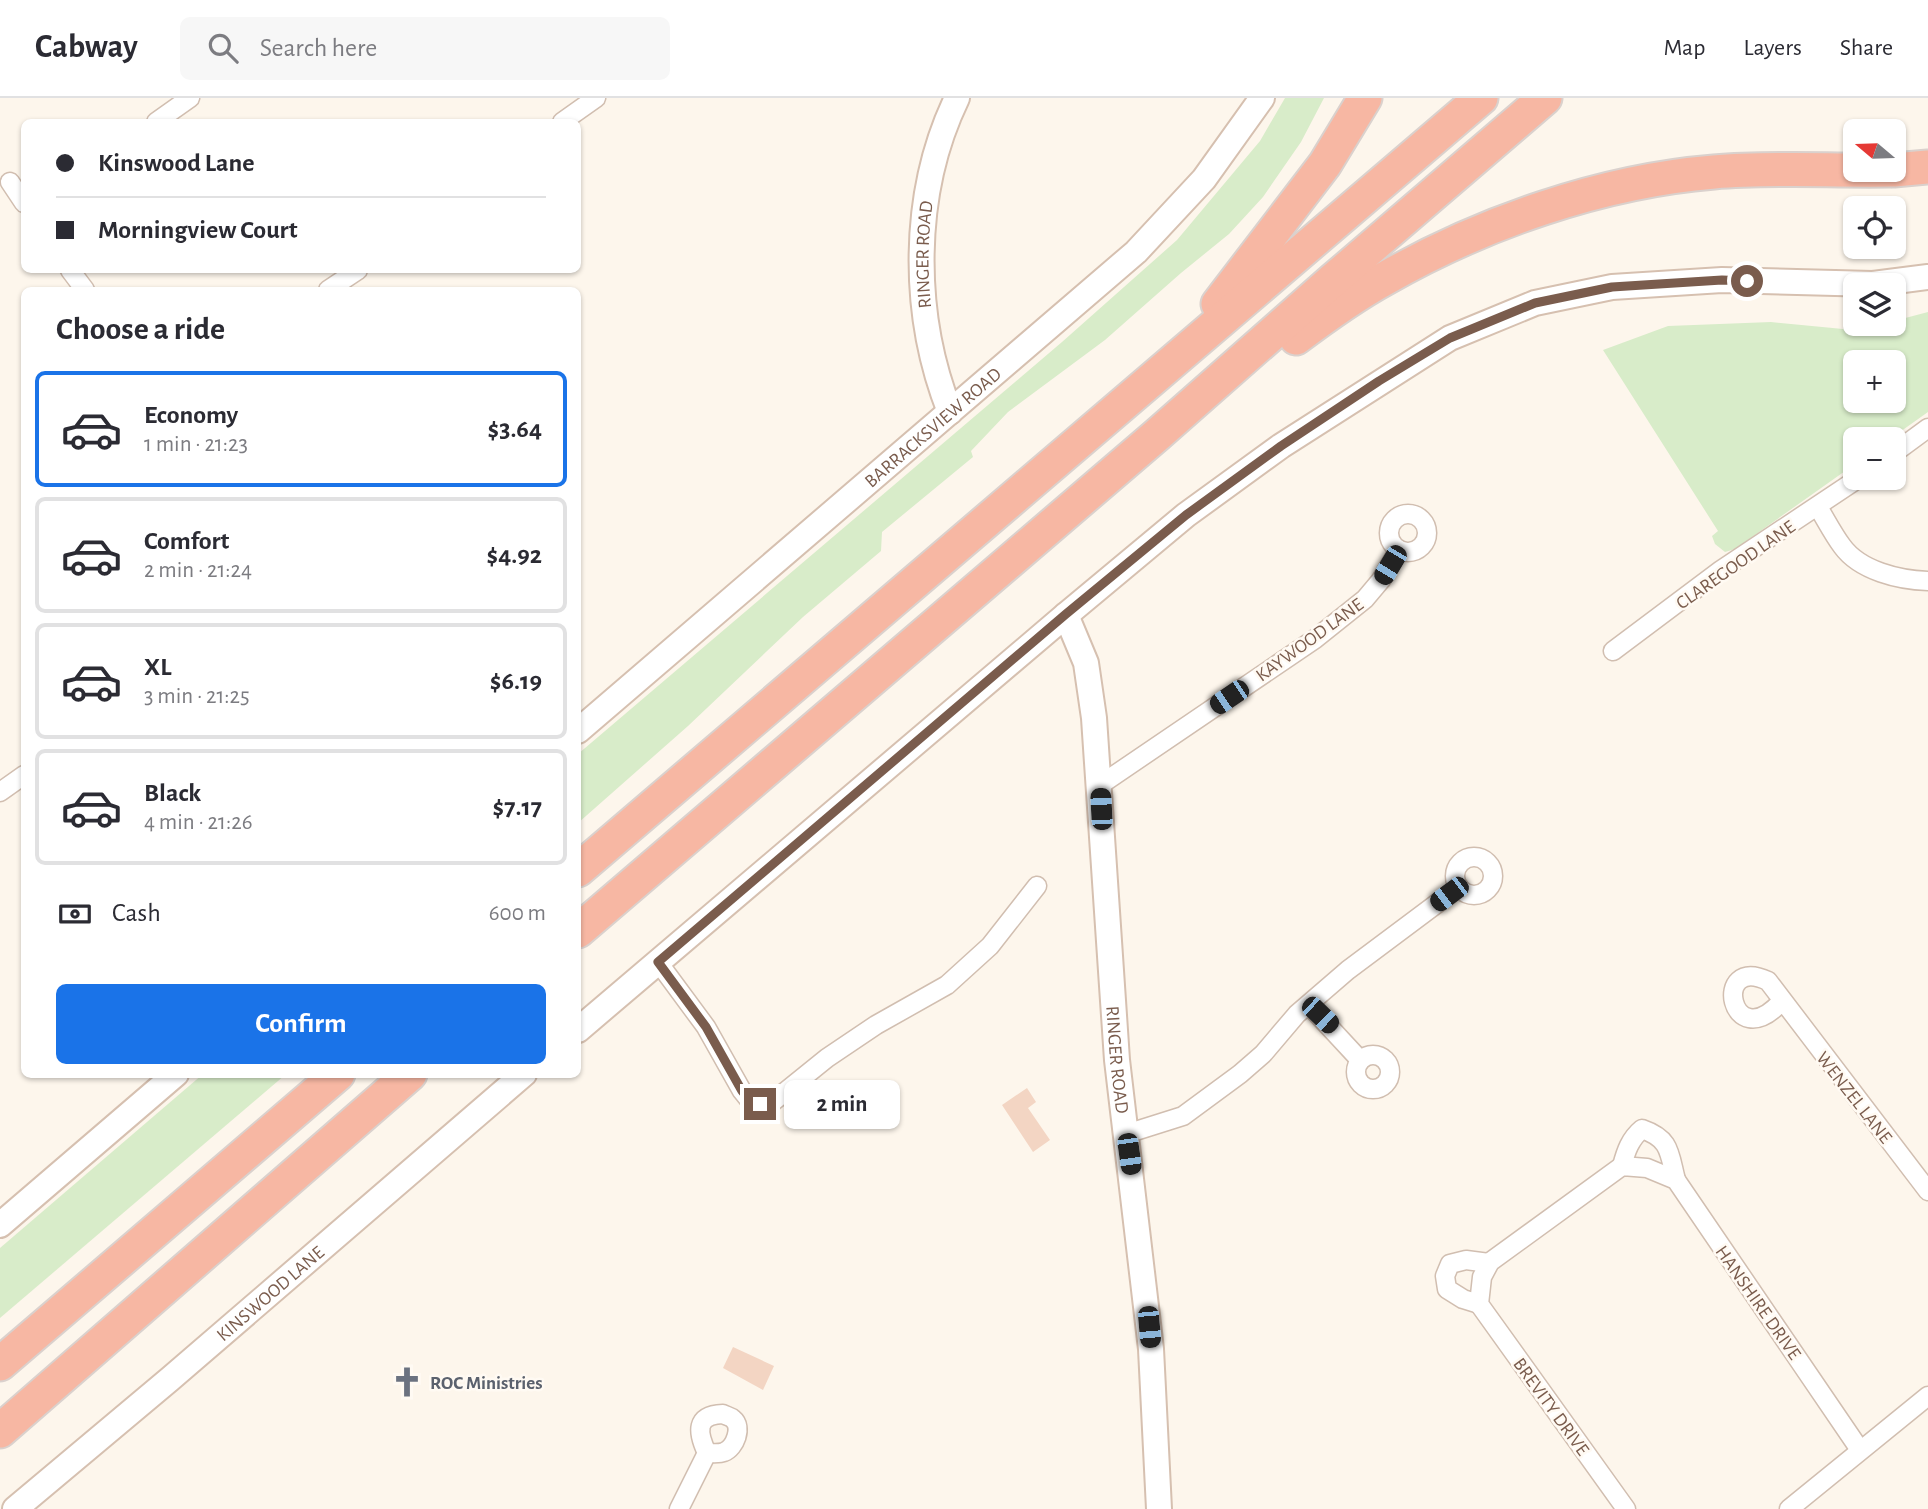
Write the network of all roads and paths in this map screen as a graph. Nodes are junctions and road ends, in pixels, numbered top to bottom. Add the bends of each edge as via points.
1 (190, 98) edge
2 (596, 98) edge
3 (957, 98) edge
4 (1262, 98) edge
5 (1365, 98) edge
6 (1481, 98) edge
7 (1545, 98) edge
8 (160, 119) edge
9 (566, 119) edge
10 (1928, 167) edge
11 (1906, 169) edge
12 (1843, 170) edge
13 (10, 182) dead end
14 (21, 198) edge
15 (354, 273) edge
16 (1928, 277) edge
17 (332, 287) edge
18 (1177, 357) junction
19 (950, 412) junction
20 (1928, 428) edge
21 (1157, 435) junction
22 (1906, 444) edge
23 (1843, 489) edge
24 (1818, 507) junction
25 (1399, 550) dead end
26 (1928, 581) edge
27 (1066, 614) junction
28 (1613, 651) dead end
29 (581, 728) edge
30 (21, 777) edge
31 (1100, 785) junction
32 (0, 792) edge
33 (581, 867) edge
34 (1037, 886) dead end
35 (1459, 887) dead end
36 (581, 929) edge
37 (658, 962) junction
38 (1781, 1002) dead end
39 (1310, 1005) junction
40 (581, 1027) edge
41 (1360, 1060) dead end
42 (171, 1078) edge
43 (333, 1078) edge
44 (405, 1078) edge
45 (519, 1078) edge
46 (1126, 1134) junction
47 (1622, 1166) junction
48 (1676, 1180) junction
49 (1928, 1191) edge
50 (0, 1225) edge
51 (1489, 1264) junction
52 (1479, 1304) junction
53 (0, 1364) edge
54 (1928, 1396) edge
55 (0, 1431) edge
56 (1860, 1450) junction
57 (707, 1453) dead end
58 (15, 1509) edge
59 (679, 1509) edge
60 (1159, 1509) edge
61 (1626, 1509) edge
62 (1789, 1509) edge

1 - 8 street
2 - 9 street
3 - 19 street, RINGER ROAD via 932,166 923,242 930,347
4 - 19 street, BARRACKSVIEW ROAD via 1204,179 1152,236
5 - 18 highway via 1308,187
6 - 18 highway
7 - 21 highway
10 - 11 highway
12 - 21 highway via 1712,172 1620,188 1534,211 1479,232 1383,279
13 - 14 street
15 - 17 street
16 - 27 street via 1873,284 1670,283 1612,287 1535,303 1450,338 1281,446 1186,515
18 - 33 highway
19 - 29 street, BARRACKSVIEW ROAD
20 - 22 street
21 - 36 highway
23 - 24 street, CLAREGOOD LANE
24 - 26 street via 1843,548 1856,558 1898,578
24 - 28 street, CLAREGOOD LANE via 1721,570
25 - 31 street, KAYWOOD LANE via 1365,600
27 - 31 street, RINGER ROAD via 1086,663
27 - 37 street
30 - 32 street
31 - 46 street, RINGER ROAD
34 - 37 street via 990,946 947,985 876,1025 770,1104 750,1101 742,1091 706,1027
35 - 39 street via 1348,970
37 - 40 street
38 - 49 street, WENZEL LANE
39 - 41 street
39 - 46 street via 1263,1054 1183,1116
42 - 50 street
43 - 53 highway
44 - 55 highway
45 - 58 street, KINSWOOD LANE
46 - 60 street, RINGER ROAD via 1151,1349
47 - 48 street via 1647,1168
47 - 48 street via 1625,1152 1642,1129 1669,1147
47 - 51 street
48 - 56 street, HANSHIRE DRIVE
51 - 52 street via 1482,1277
51 - 52 street, BREVITY DRIVE via 1450,1264 1445,1276 1447,1289
52 - 61 street, BREVITY DRIVE
54 - 56 street
56 - 62 street
57 - 59 street

